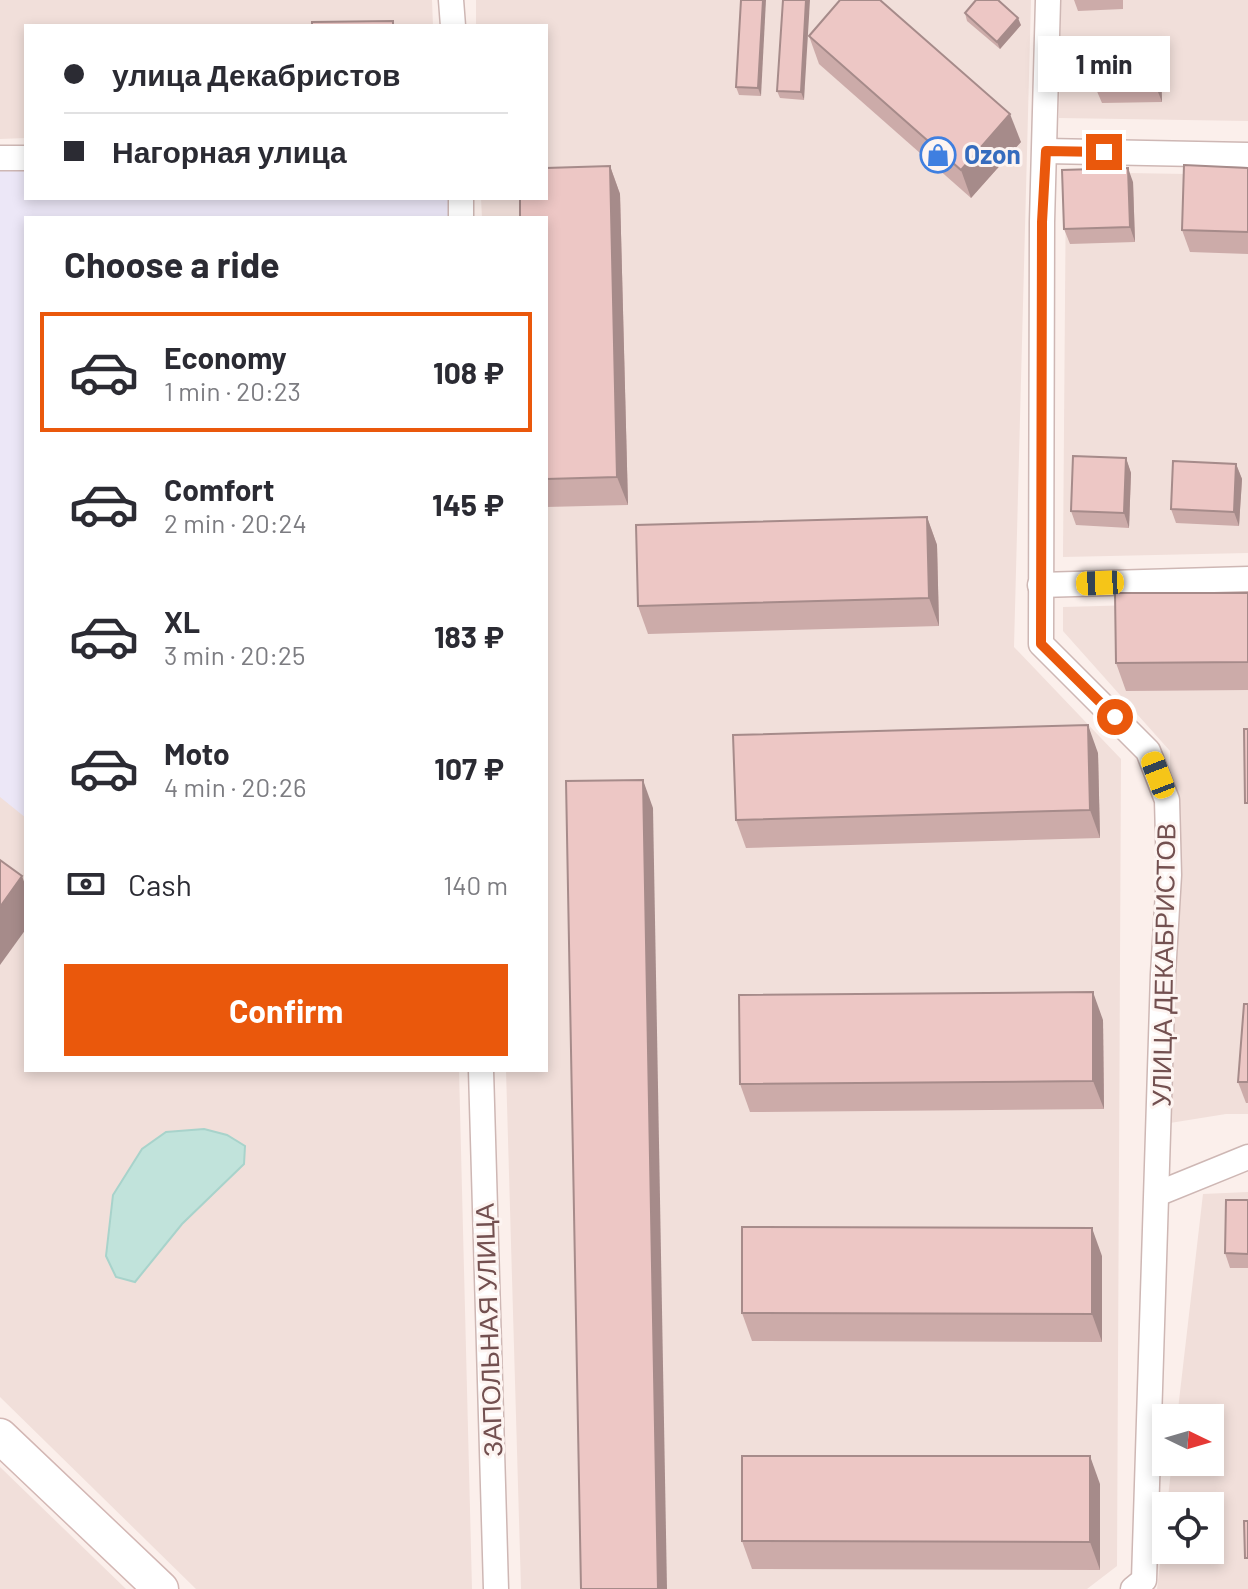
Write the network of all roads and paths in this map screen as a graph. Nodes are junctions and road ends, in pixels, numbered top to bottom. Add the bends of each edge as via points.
1 (451, 0) edge
2 (1048, 0) edge
3 (453, 24) edge
4 (1046, 151) junction
5 (1248, 155) edge
6 (0, 158) edge
7 (24, 158) edge
8 (1248, 579) edge
9 (1040, 585) junction
10 (481, 1072) edge
11 (1248, 1157) edge
12 (1157, 1194) junction
13 (0, 1436) edge
14 (161, 1589) edge
15 (496, 1589) edge
16 (1133, 1589) edge

1 - 3 street
2 - 4 street, УЛИЦА ДЕКАБРИСТОВ
4 - 5 street
4 - 9 street, УЛИЦА ДЕКАБРИСТОВ
6 - 7 street
8 - 9 street
9 - 12 street, УЛИЦА ДЕКАБРИСТОВ via 1041,644 1148,751 1167,800
10 - 15 street, ЗАПОЛЬНАЯ УЛИЦА
11 - 12 street
12 - 16 street, УЛИЦА ДЕКАБРИСТОВ via 1144,1580
13 - 14 main road

